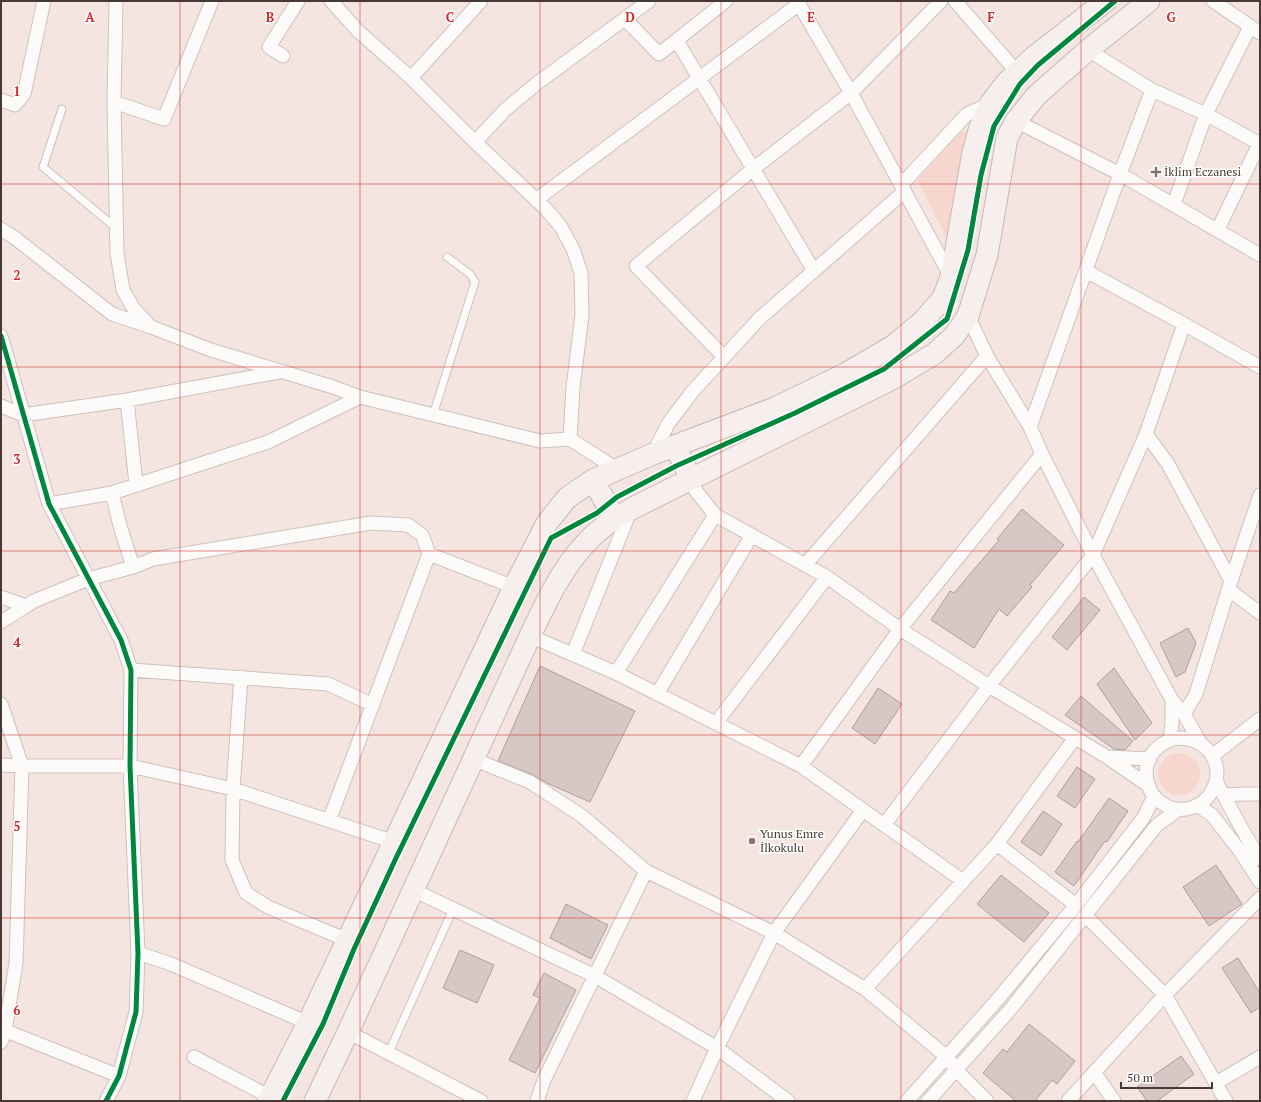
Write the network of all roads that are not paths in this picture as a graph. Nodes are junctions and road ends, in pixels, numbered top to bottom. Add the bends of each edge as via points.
1 (44, 1) edge
2 (116, 1) edge
3 (212, 1) edge
4 (298, 1) edge
5 (331, 1) edge
6 (481, 1) edge
7 (649, 1) edge
8 (726, 1) edge
9 (941, 1) edge
10 (955, 1) edge
11 (1106, 1) edge
12 (1149, 1) edge
13 (1213, 1) edge
14 (798, 2) edge
15 (625, 19) junction
16 (1255, 30) edge
17 (676, 41) junction
18 (1088, 50) junction
19 (283, 56) dead end
20 (1017, 72) junction
21 (411, 78) junction
22 (699, 78) junction
23 (1152, 90) junction
24 (851, 93) junction
25 (1, 100) edge
26 (114, 102) junction
27 (990, 104) junction
28 (62, 109) dead end
29 (1206, 114) junction
30 (1016, 122) junction
31 (475, 142) junction
32 (1260, 143) edge
33 (753, 169) junction
34 (1120, 174) junction
35 (903, 188) junction
36 (536, 200) junction
37 (1174, 204) junction
38 (116, 228) junction
39 (1218, 229) junction
40 (1, 230) edge
41 (955, 254) junction
42 (1260, 255) edge
43 (447, 257) dead end
44 (984, 264) junction
45 (814, 271) junction
46 (1086, 271) junction
47 (951, 277) junction
48 (968, 316) junction
49 (926, 318) junction
50 (1184, 324) junction
51 (151, 327) junction
52 (1, 336) edge
53 (948, 342) junction
54 (987, 356) junction
55 (724, 357) junction
56 (1260, 367) edge
57 (281, 372) junction
58 (360, 397) junction
59 (127, 400) junction
60 (1, 406) edge
61 (22, 415) junction
62 (433, 415) junction
63 (1030, 427) junction
64 (1146, 434) junction
65 (570, 439) junction
66 (675, 446) junction
67 (653, 454) junction
68 (1042, 454) junction
69 (618, 470) junction
70 (691, 479) junction
71 (593, 480) junction
72 (136, 484) junction
73 (112, 493) junction
74 (1260, 495) edge
75 (49, 504) junction
76 (623, 514) junction
77 (715, 514) junction
78 (752, 535) junction
79 (429, 554) junction
80 (1094, 555) junction
81 (805, 565) junction
82 (133, 567) junction
83 (826, 577) junction
84 (88, 579) junction
85 (1230, 586) junction
86 (514, 587) junction
87 (1, 597) edge
88 (26, 606) junction
89 (1260, 613) edge
90 (1, 622) edge
91 (900, 628) junction
92 (530, 636) junction
93 (573, 654) junction
94 (131, 670) junction
95 (616, 673) junction
96 (241, 677) junction
97 (989, 686) junction
98 (657, 694) junction
99 (1172, 700) junction
100 (1, 704) edge
101 (373, 705) junction
102 (1184, 714) junction
103 (1260, 719) edge
104 (716, 723) junction
105 (1074, 738) junction
106 (1170, 740) junction
107 (1201, 744) junction
108 (1212, 756) junction
109 (1107, 757) junction
110 (473, 759) junction
111 (1150, 759) junction
112 (1, 765) edge
113 (22, 766) junction
114 (130, 766) junction
115 (802, 766) junction
116 (1216, 781) junction
117 (232, 789) junction
118 (1151, 791) junction
119 (1260, 794) edge
120 (1224, 795) junction
121 (1198, 805) junction
122 (863, 810) junction
123 (1178, 810) junction
124 (329, 821) junction
125 (884, 825) junction
126 (394, 842) junction
127 (997, 844) junction
128 (1260, 859) edge
129 (646, 870) junction
130 (963, 882) junction
131 (1260, 882) edge
132 (412, 890) junction
133 (1260, 898) edge
134 (1076, 905) junction
135 (453, 909) junction
136 (1086, 916) junction
137 (774, 933) junction
138 (347, 940) junction
139 (138, 953) junction
140 (595, 976) junction
141 (866, 989) junction
142 (1165, 995) junction
143 (308, 1023) junction
144 (348, 1032) junction
145 (2, 1034) edge
146 (717, 1048) junction
147 (389, 1052) junction
148 (194, 1057) dead end
149 (947, 1057) junction
150 (1260, 1057) edge
151 (956, 1070) junction
152 (1094, 1072) junction
153 (119, 1076) junction
154 (1216, 1083) junction
155 (269, 1099) edge
156 (106, 1101) edge
157 (315, 1101) edge
158 (481, 1101) edge
159 (537, 1101) edge
160 (693, 1101) edge
161 (788, 1101) edge
162 (907, 1101) edge
163 (928, 1101) edge
164 (987, 1101) edge
165 (1068, 1101) edge
166 (1114, 1101) edge
167 (1226, 1101) edge

1 - 25 street via 24,94 15,105
2 - 26 street
3 - 26 street via 164,119
4 - 19 street via 269,47
5 - 21 street via 358,31
6 - 21 street
7 - 15 street
8 - 17 street
9 - 24 street
10 - 20 street
11 - 20 main road
12 - 18 main road
13 - 16 street
14 - 22 street
14 - 24 street
15 - 17 street via 659,54
15 - 31 street via 505,110
16 - 29 street
17 - 22 street
18 - 23 street
18 - 30 main road via 1036,96
20 - 27 main road
21 - 31 street
22 - 33 street
22 - 36 street
23 - 29 street
23 - 34 street
24 - 33 street
24 - 35 street
26 - 38 street
27 - 35 street via 967,114
27 - 41 main road via 973,152
28 - 38 lane via 43,167
29 - 32 street
29 - 37 street
30 - 34 street
30 - 44 main road via 1007,138
31 - 36 street
32 - 39 street
33 - 45 street
33 - 55 street via 636,266
34 - 37 street
34 - 46 street
35 - 45 street
35 - 47 street
36 - 65 street via 561,227 574,249 581,272 582,315
37 - 39 street
38 - 51 street via 123,290 134,309
39 - 42 street
40 - 51 street via 15,238 112,314
41 - 44 main road
41 - 47 main road
43 - 62 lane via 470,274 475,282
44 - 48 main road
45 - 55 street via 760,318
46 - 50 street
46 - 63 street
47 - 49 main road via 943,298
48 - 53 main road
48 - 54 street
49 - 53 main road
49 - 66 main road via 892,346 845,374 775,408
50 - 56 street
50 - 64 street
51 - 57 street via 211,350
52 - 61 street
53 - 70 main road via 934,354 894,378
54 - 63 street
54 - 81 street
55 - 67 street via 692,392 668,424
57 - 58 street
57 - 59 street
58 - 62 street
58 - 72 street via 268,442
59 - 61 street
59 - 72 street
60 - 61 street
61 - 75 street
62 - 65 street via 540,441
63 - 68 street
64 - 80 street
64 - 85 street via 1168,464
65 - 69 street
66 - 67 main road
66 - 70 main road
67 - 69 main road
68 - 80 street
68 - 91 street
69 - 71 main road
70 - 76 main road
70 - 77 street via 696,491
71 - 76 main road
71 - 86 main road via 567,498 547,523
72 - 73 street
73 - 75 street
73 - 82 street
74 - 85 street
75 - 84 street
76 - 92 main road via 588,540 563,571
76 - 93 street
77 - 78 street
77 - 95 street
78 - 81 street
78 - 98 street
79 - 82 street via 422,535 408,525 371,523 153,559
79 - 86 street
79 - 101 street
80 - 97 street
80 - 99 street
81 - 83 street
82 - 84 street
83 - 91 street
83 - 104 street
84 - 88 street
84 - 94 street via 121,640
85 - 89 street
85 - 102 street via 1196,694
86 - 126 main road
87 - 88 street
88 - 90 street
91 - 97 street
91 - 115 street
92 - 93 street
92 - 110 main road
93 - 95 street
94 - 96 street
94 - 114 street
95 - 98 street
96 - 101 street via 328,684
96 - 117 street
97 - 105 street
97 - 125 street
98 - 104 street
99 - 102 street
99 - 106 street
100 - 113 street
101 - 124 street
102 - 107 street
103 - 108 street
104 - 115 street
105 - 109 street
105 - 127 street
106 - 107 street via 1181,738
106 - 111 street via 1153,752
107 - 108 street
108 - 116 street via 1217,770
109 - 111 street
109 - 118 street
110 - 129 street via 530,782 582,816
110 - 132 main road
111 - 118 street via 1146,772
112 - 113 street
113 - 114 street
113 - 145 street via 16,963
114 - 117 street
114 - 139 street
115 - 122 street
116 - 120 street
116 - 121 street via 1213,791
117 - 124 street
117 - 138 street via 232,860 246,894 268,907
118 - 123 street via 1158,800
118 - 134 street via 1144,818
119 - 120 street
120 - 128 street
121 - 123 street
121 - 131 street via 1212,815
122 - 125 street
122 - 137 street
123 - 136 street via 1157,825
124 - 126 street
125 - 130 street
126 - 138 main road
127 - 130 street
127 - 134 street
129 - 137 street
129 - 140 street
130 - 141 street
132 - 135 street
132 - 144 main road
133 - 142 street
134 - 149 street via 998,1000
135 - 140 street
135 - 147 lane
136 - 142 street
136 - 151 street via 1009,1011
137 - 141 street
137 - 146 street
138 - 143 main road
139 - 143 street via 171,964
139 - 153 street via 136,1012
140 - 146 street
140 - 159 street via 544,1080
141 - 149 street
142 - 152 street
142 - 154 street
143 - 155 main road
144 - 147 street
144 - 157 main road
145 - 153 street
146 - 160 street
146 - 161 street
147 - 158 street
148 - 155 street
149 - 151 street
149 - 162 street
150 - 154 street
151 - 163 street
151 - 164 street
152 - 165 street
152 - 166 street
153 - 156 street
154 - 167 street

